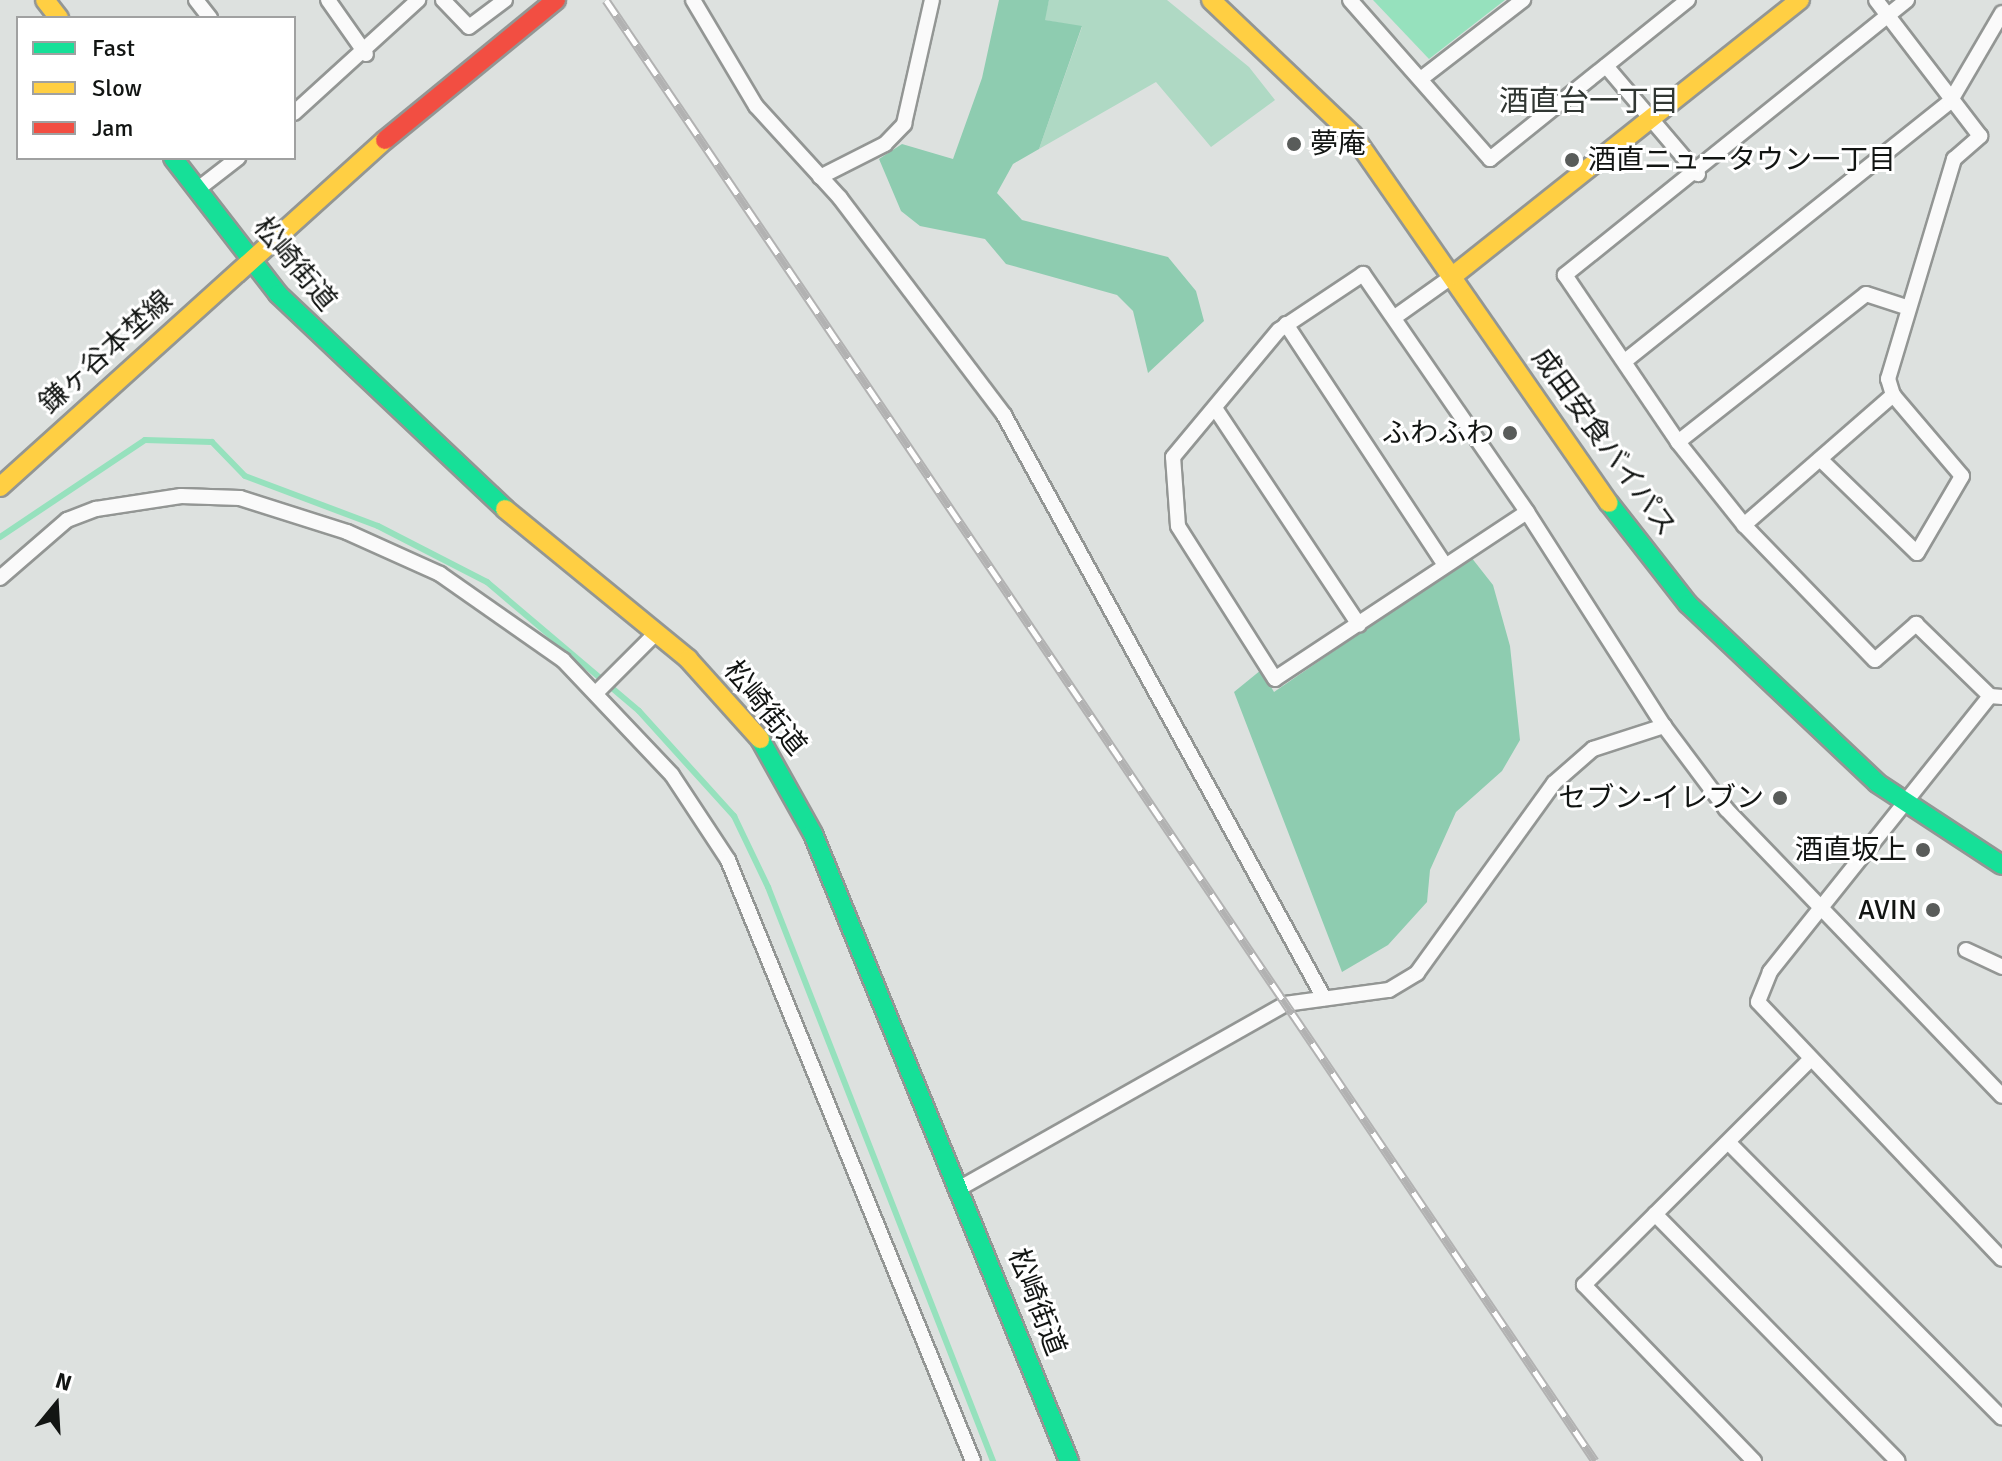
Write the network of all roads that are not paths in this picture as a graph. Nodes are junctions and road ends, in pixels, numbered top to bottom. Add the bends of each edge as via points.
1 (45, 0) edge
2 (196, 0) edge
3 (328, 0) edge
4 (418, 0) edge
5 (443, 0) edge
6 (505, 0) edge
7 (556, 0) edge
8 (693, 0) edge
9 (932, 0) edge
10 (1211, 0) edge
11 (1350, 0) edge
12 (1523, 0) edge
13 (1688, 0) edge
14 (1800, 0) edge
15 (1876, 0) edge
16 (1907, 0) edge
17 (2002, 13) edge
18 (57, 16) edge
19 (208, 16) edge
20 (1891, 18) junction
21 (366, 54) junction
22 (1606, 66) junction
23 (1422, 78) junction
24 (1950, 102) junction
25 (296, 111) edge
26 (1651, 120) junction
27 (175, 160) edge
28 (235, 160) edge
29 (1698, 174) junction
30 (820, 177) junction
31 (198, 189) junction
32 (251, 258) junction
33 (1454, 275) junction
34 (1906, 307) junction
35 (1395, 317) junction
36 (1286, 324) junction
37 (1625, 361) junction
38 (1893, 395) junction
39 (1215, 408) junction
40 (1678, 442) junction
41 (1820, 459) junction
42 (0, 487) edge
43 (1527, 512) junction
44 (1744, 525) junction
45 (1444, 564) junction
46 (0, 578) edge
47 (1359, 625) junction
48 (657, 632) junction
49 (599, 690) junction
50 (1996, 697) edge
51 (1664, 726) junction
52 (1907, 802) junction
53 (2002, 865) edge
54 (1817, 910) junction
55 (1966, 950) dead end
56 (2002, 967) edge
57 (1324, 998) junction
58 (1809, 1061) junction
59 (2002, 1096) edge
60 (1729, 1143) junction
61 (962, 1187) junction
62 (1655, 1214) junction
63 (2002, 1259) edge
64 (2002, 1418) edge
65 (973, 1461) edge
66 (1069, 1461) edge
67 (1754, 1461) edge
68 (1898, 1461) edge

1 - 18 main road
2 - 19 street
3 - 21 street
4 - 21 street
5 - 6 street via 469,27
7 - 32 main road via 443,88
8 - 30 street via 756,106
9 - 30 street via 904,124 885,144
10 - 33 main road, 成田安食バイパス via 1353,135
11 - 23 street
12 - 23 street
13 - 22 street
14 - 26 main road
15 - 20 street
16 - 20 street
17 - 24 street
20 - 24 street
20 - 29 street
21 - 25 street
22 - 23 street via 1490,159
22 - 26 street
24 - 34 street via 1980,136 1954,159
24 - 37 street
26 - 29 street
26 - 33 main road
27 - 31 main road, 松崎街道
28 - 31 street
29 - 37 street via 1565,275
30 - 57 street via 1025,450
31 - 32 main road, 松崎街道
32 - 42 main road, 鎌ヶ谷本埜線
32 - 48 main road, 松崎街道 via 359,375 512,515
33 - 35 street
33 - 52 main road, 成田安食バイパス via 1584,471 1688,604 1812,728
34 - 38 street via 1888,379
34 - 40 street via 1866,294
35 - 36 street via 1363,274
35 - 43 street
36 - 39 street
36 - 45 street
37 - 40 street
38 - 41 street
38 - 41 street via 1962,476 1917,553
39 - 47 street
39 - 47 street via 1173,457 1178,526 1275,679
40 - 44 street
41 - 44 street
43 - 45 street
43 - 51 street
44 - 50 street via 1875,660 1916,624
45 - 47 street
46 - 49 street via 67,520 96,509 181,496 240,498 347,532 440,574
48 - 49 street
48 - 61 main road, 松崎街道 via 731,702 790,784
49 - 65 street via 672,775 728,860
50 - 52 street
51 - 54 street
51 - 57 street via 1593,749 1554,783 1417,973 1389,990
52 - 53 main road, 成田安食バイパス
52 - 54 street
54 - 58 street via 1758,987 1758,1002
54 - 59 street
55 - 56 street
57 - 61 street via 1285,1004
58 - 60 street
58 - 63 street
60 - 62 street
60 - 64 street
61 - 66 main road, 松崎街道
62 - 67 street via 1584,1285
62 - 68 street

